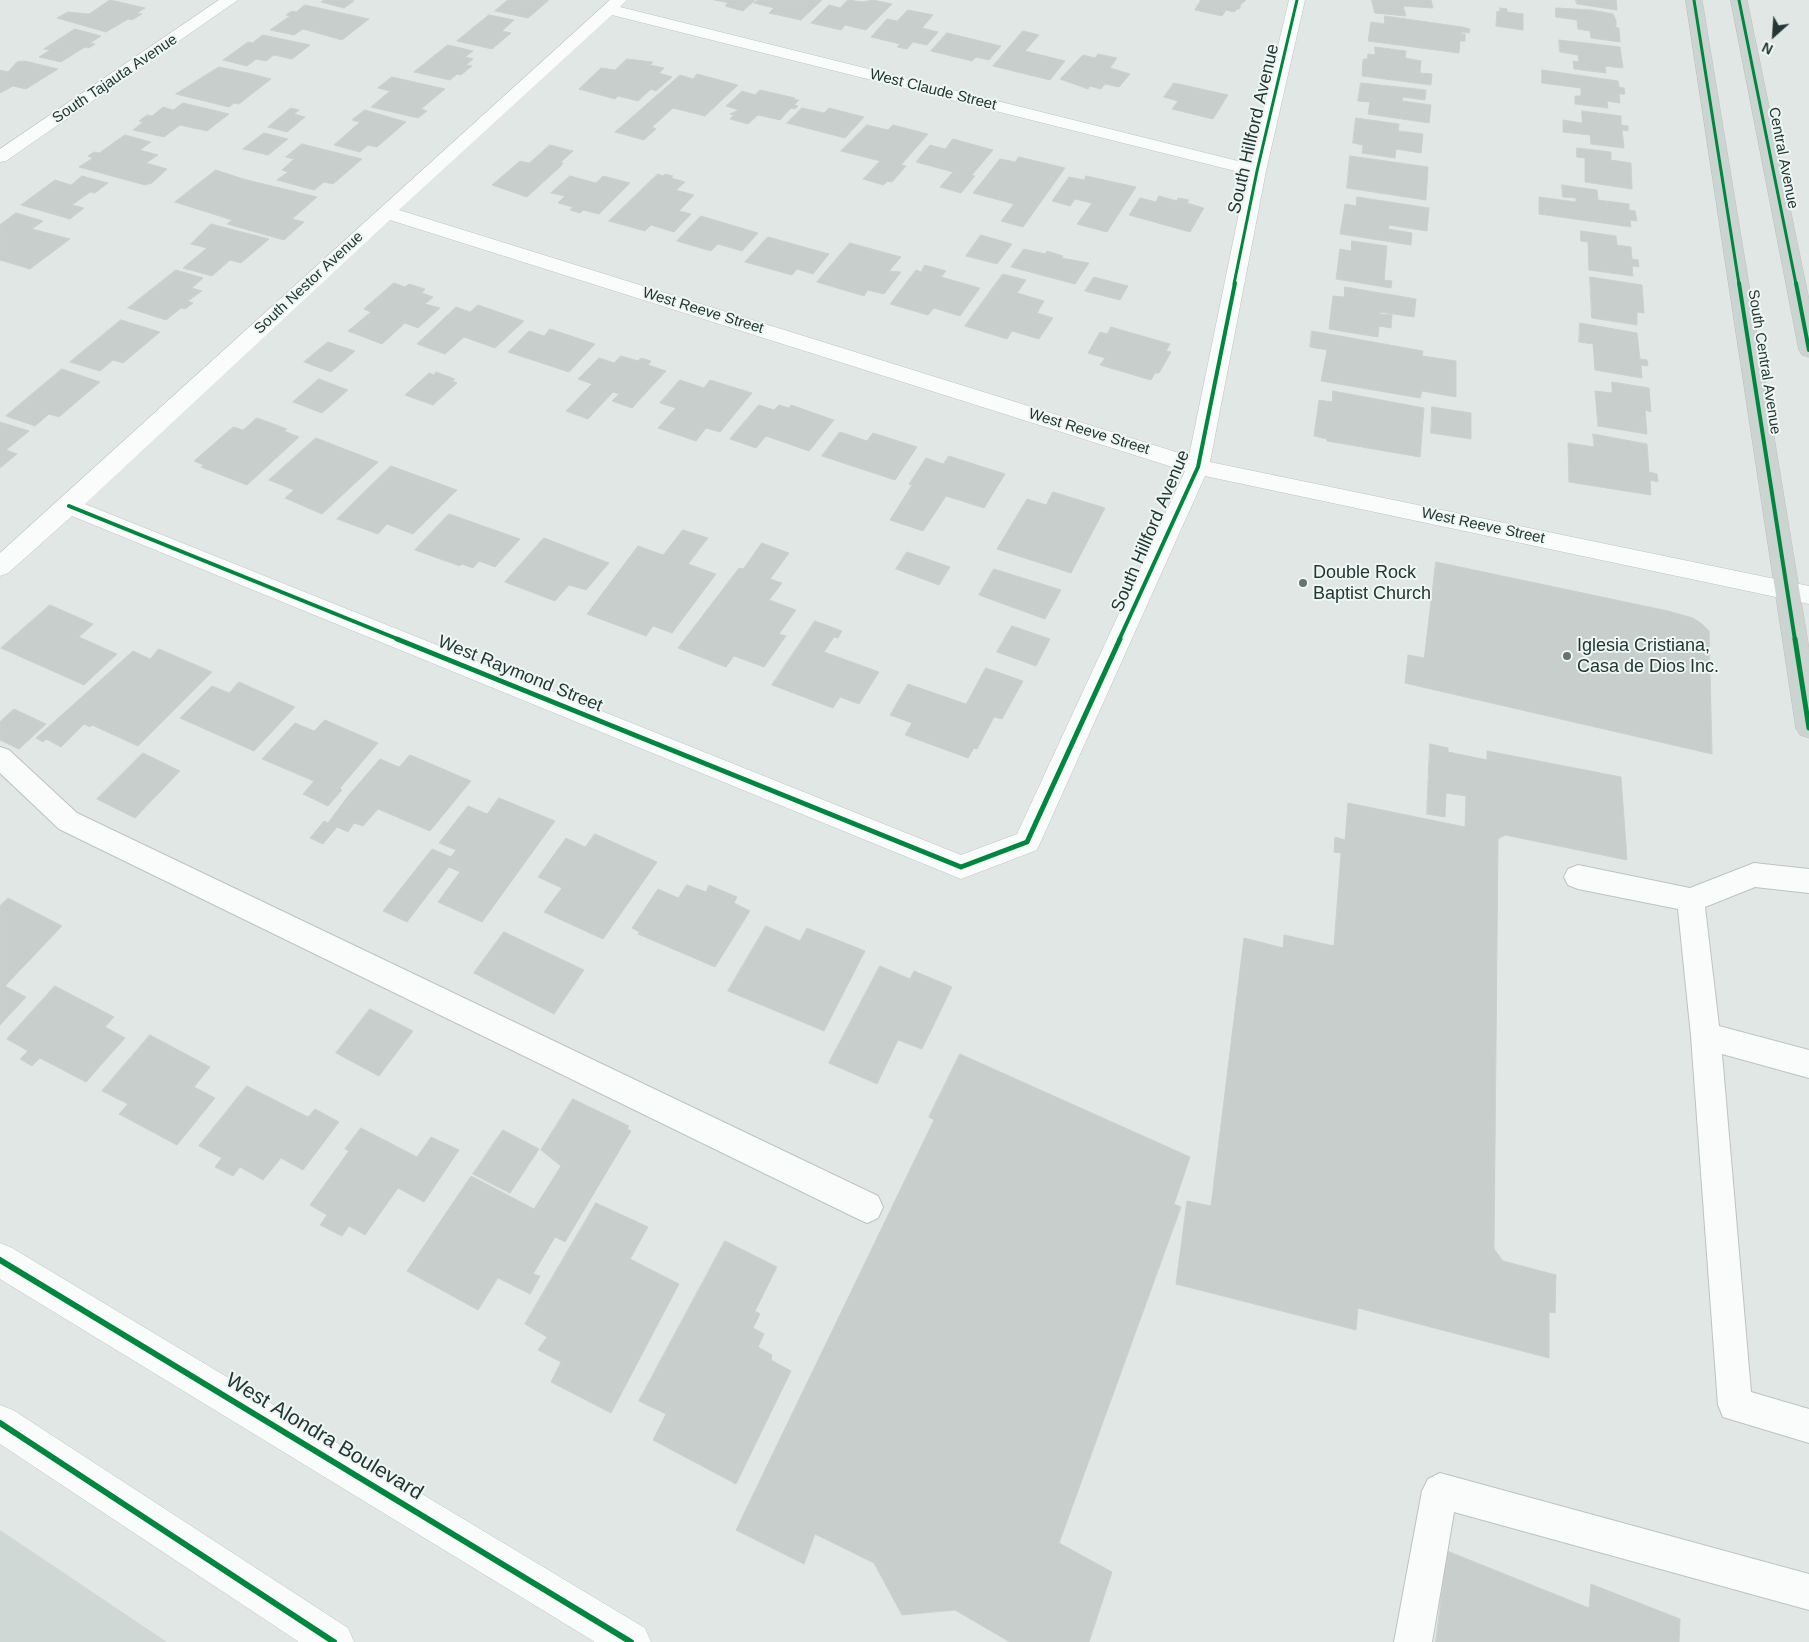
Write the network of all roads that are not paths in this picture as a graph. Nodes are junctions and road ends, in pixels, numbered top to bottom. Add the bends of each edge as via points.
1 (230, 0) edge
2 (1297, 0) edge
3 (1694, 0) edge
4 (1739, 0) edge
5 (613, 5) edge
6 (0, 158) edge
7 (1257, 171) junction
8 (385, 212) junction
9 (1809, 350) edge
10 (1198, 466) junction
11 (69, 506) junction
12 (0, 567) edge
13 (1799, 593) edge
14 (1809, 728) edge
15 (0, 757) edge
16 (961, 867) joint
17 (1578, 877) dead end
18 (1809, 881) edge
19 (1691, 900) junction
20 (1706, 1036) junction
21 (1809, 1064) edge
22 (867, 1207) dead end
23 (0, 1260) edge
24 (0, 1423) edge
25 (1809, 1426) edge
26 (1809, 1592) edge
27 (334, 1642) edge
28 (631, 1642) edge
29 (1412, 1642) edge

1 - 6 street, South Tajauta Avenue
2 - 7 street, South Hillford Avenue
3 - 13 main road, South Central Avenue
4 - 9 main road, Central Avenue
5 - 7 street, West Claude Street
5 - 8 street, South Nestor Avenue
7 - 10 street, South Hillford Avenue
8 - 10 street, West Reeve Street
8 - 11 street, South Nestor Avenue
10 - 13 street, West Reeve Street
10 - 16 street, South Hillford Avenue via 1027,842
11 - 12 street, South Nestor Avenue
11 - 16 street, West Raymond Street
13 - 14 main road, South Central Avenue
15 - 22 lane via 68,821
17 - 19 lane
18 - 19 lane via 1754,875
19 - 20 lane
20 - 21 lane
20 - 25 lane via 1735,1405
23 - 28 street, West Alondra Boulevard
24 - 27 street
26 - 29 lane via 1440,1491

